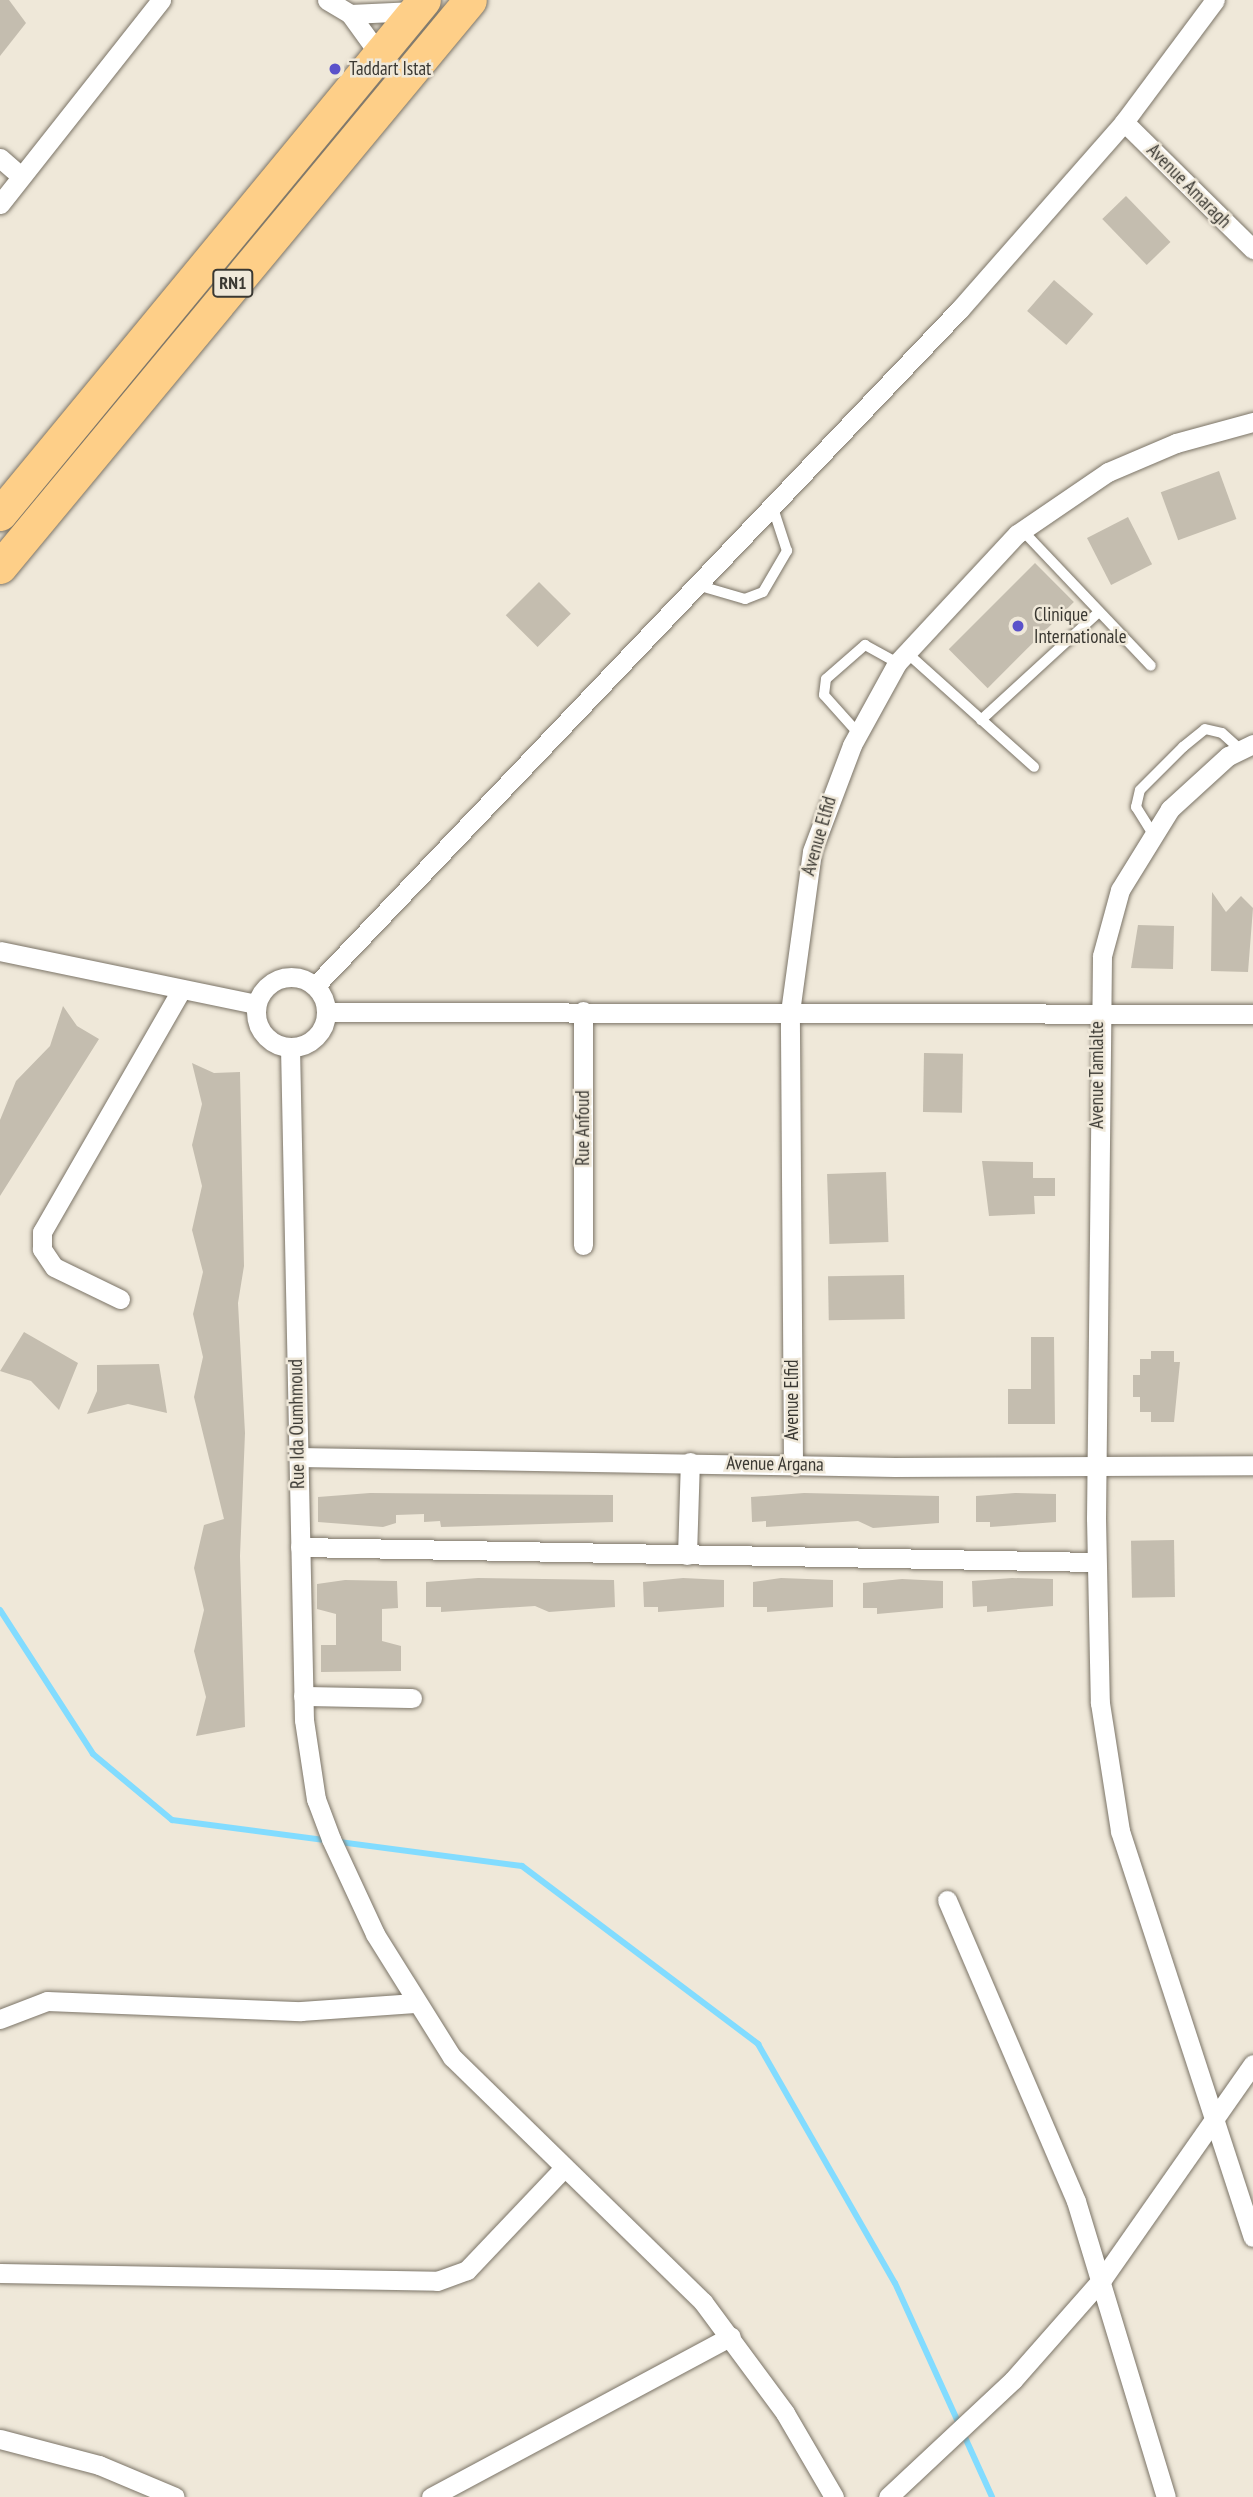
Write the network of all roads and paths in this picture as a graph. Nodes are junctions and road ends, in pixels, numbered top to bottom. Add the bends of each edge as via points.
1 (161, 0) edge
2 (327, 0) edge
3 (470, 0) edge
4 (1215, 0) edge
5 (419, 5) edge
6 (350, 14) junction
7 (379, 54) junction
8 (1124, 122) junction
9 (0, 158) edge
10 (21, 176) junction
11 (0, 204) edge
12 (1253, 249) edge
13 (1253, 422) edge
14 (772, 505) junction
15 (0, 514) edge
16 (1022, 530) junction
17 (0, 567) edge
18 (697, 585) junction
19 (1099, 612) junction
20 (901, 658) junction
21 (1151, 666) dead end
22 (981, 720) junction
23 (858, 733) junction
24 (1247, 747) edge
25 (1034, 767) dead end
26 (1153, 834) junction
27 (0, 951) edge
28 (315, 986) junction
29 (182, 989) junction
30 (256, 1004) junction
31 (583, 1010) junction
32 (326, 1012) junction
33 (790, 1012) junction
34 (1253, 1014) edge
35 (1097, 1015) junction
36 (290, 1047) junction
37 (583, 1245) dead end
38 (120, 1298) dead end
39 (298, 1457) junction
40 (690, 1462) junction
41 (793, 1464) junction
42 (1096, 1465) junction
43 (1253, 1465) edge
44 (300, 1548) junction
45 (687, 1555) junction
46 (1096, 1562) junction
47 (303, 1696) junction
48 (412, 1698) dead end
49 (947, 1900) dead end
50 (415, 2003) junction
51 (0, 2019) edge
52 (1253, 2064) edge
53 (1213, 2123) junction
54 (562, 2170) junction
55 (1253, 2237) edge
56 (0, 2273) edge
57 (1103, 2278) junction
58 (731, 2336) junction
59 (0, 2438) edge
60 (175, 2497) edge
61 (431, 2497) edge
62 (834, 2497) edge
63 (888, 2497) edge
64 (1166, 2497) edge

1 - 10 street
2 - 6 street
3 - 17 highway, RN1
4 - 8 street
5 - 6 street
5 - 7 highway, RN1
6 - 7 street
7 - 15 highway, RN1
8 - 12 street, Avenue Amaragh
8 - 14 street via 960,309
9 - 10 street
10 - 11 street
13 - 16 street, Avenue Elfid via 1176,443 1108,472
14 - 18 street
14 - 18 lane via 787,551 763,592 745,599
16 - 19 lane
16 - 20 street, Avenue Elfid
18 - 28 street
19 - 21 lane
19 - 22 lane
20 - 22 lane
20 - 23 street, Avenue Elfid
20 - 23 lane via 864,645 826,679 824,695
22 - 25 lane
23 - 33 street, Avenue Elfid via 812,851
24 - 26 street, Avenue Tamlalte via 1186,792
24 - 26 lane via 1205,729 1183,747 1140,790 1136,807
26 - 35 street, Avenue Tamlalte via 1109,919
27 - 29 street
28 - 30 street via 281,978
28 - 32 street
29 - 30 street
29 - 38 street via 42,1232 41,1249 54,1267
30 - 36 street via 267,1038
31 - 32 street
31 - 33 street
31 - 37 street, Rue Anfoud
32 - 36 street via 319,1033
33 - 35 street
33 - 41 street, Avenue Elfid
34 - 35 street
35 - 42 street, Avenue Tamlalte
36 - 39 street, Rue Ida Oumhmoud
39 - 40 street, Avenue Argana
39 - 44 street, Rue Ida Oumhmoud
40 - 41 street, Avenue Argana
40 - 45 street
41 - 42 street, Avenue Argana
42 - 43 street, Avenue Argana
42 - 46 street, Avenue Tamlalte
44 - 45 street
44 - 47 street, Rue Ida Oumhmoud
45 - 46 street
46 - 53 street, Avenue Tamlalte via 1100,1703 1120,1832
47 - 48 street
47 - 50 street, Rue Ida Oumhmoud via 316,1800 375,1934
49 - 57 street via 1031,2087
50 - 51 street via 274,2010 47,2001
50 - 54 street, Rue Ida Oumhmoud via 480,2090
52 - 53 street
53 - 55 street, Avenue Tamlalte
53 - 57 street
54 - 56 street via 467,2270 444,2280
54 - 58 street, Rue Ida Oumhmoud via 674,2270
57 - 63 street via 1013,2380
57 - 64 street
58 - 61 street
58 - 62 street, Rue Ida Oumhmoud
59 - 60 street via 99,2465

